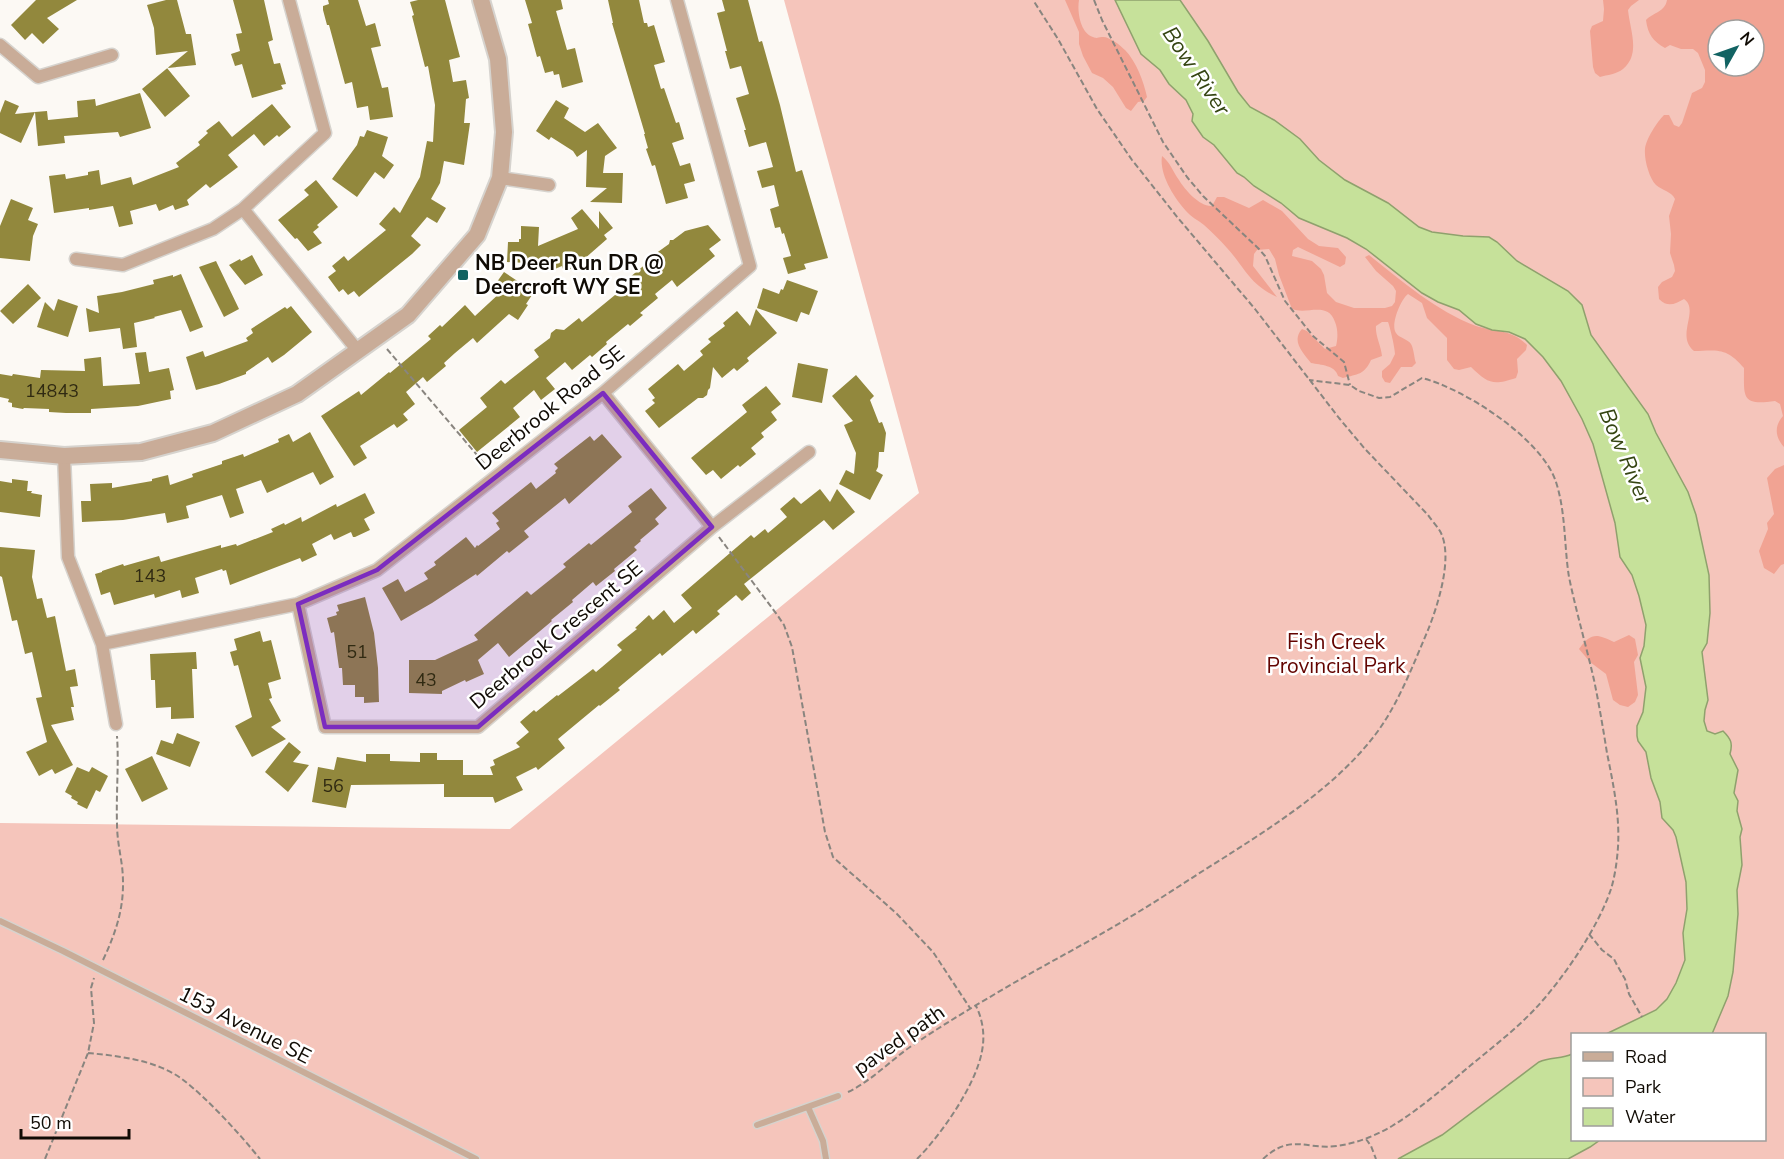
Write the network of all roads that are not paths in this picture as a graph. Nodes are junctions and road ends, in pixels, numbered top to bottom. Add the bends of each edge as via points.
1 (289, 0) edge
2 (482, 0) edge
3 (677, 0) edge
4 (0, 45) edge
5 (112, 55) dead end
6 (500, 178) junction
7 (549, 185) dead end
8 (243, 209) junction
9 (76, 259) dead end
10 (358, 351) junction
11 (603, 393) junction
12 (0, 450) edge
13 (809, 452) dead end
14 (64, 456) junction
15 (712, 527) junction
16 (298, 604) junction
17 (102, 644) junction
18 (116, 724) road end
19 (0, 921) edge
20 (838, 1096) road end
21 (808, 1107) junction
22 (757, 1125) dead end
23 (476, 1159) edge
24 (826, 1159) edge

1 - 8 street via 325,133
2 - 6 street via 498,59 504,132
3 - 11 street, Deerbrook Road SE via 750,266
4 - 5 street via 38,77
6 - 7 street
6 - 10 street via 477,235 408,315
8 - 9 street via 213,229 123,265
8 - 10 street
10 - 14 street via 297,393 213,433 141,452
11 - 15 street
11 - 16 street, Deerbrook Road SE via 377,570
12 - 14 street
13 - 15 street
14 - 17 street via 68,557
15 - 16 street, Deerbrook Crescent SE via 478,726 325,727
16 - 17 street, Deerbrook Road SE
17 - 18 street
19 - 23 lane, 153 Avenue SE
20 - 21 lane
21 - 22 lane
21 - 24 lane via 823,1141

